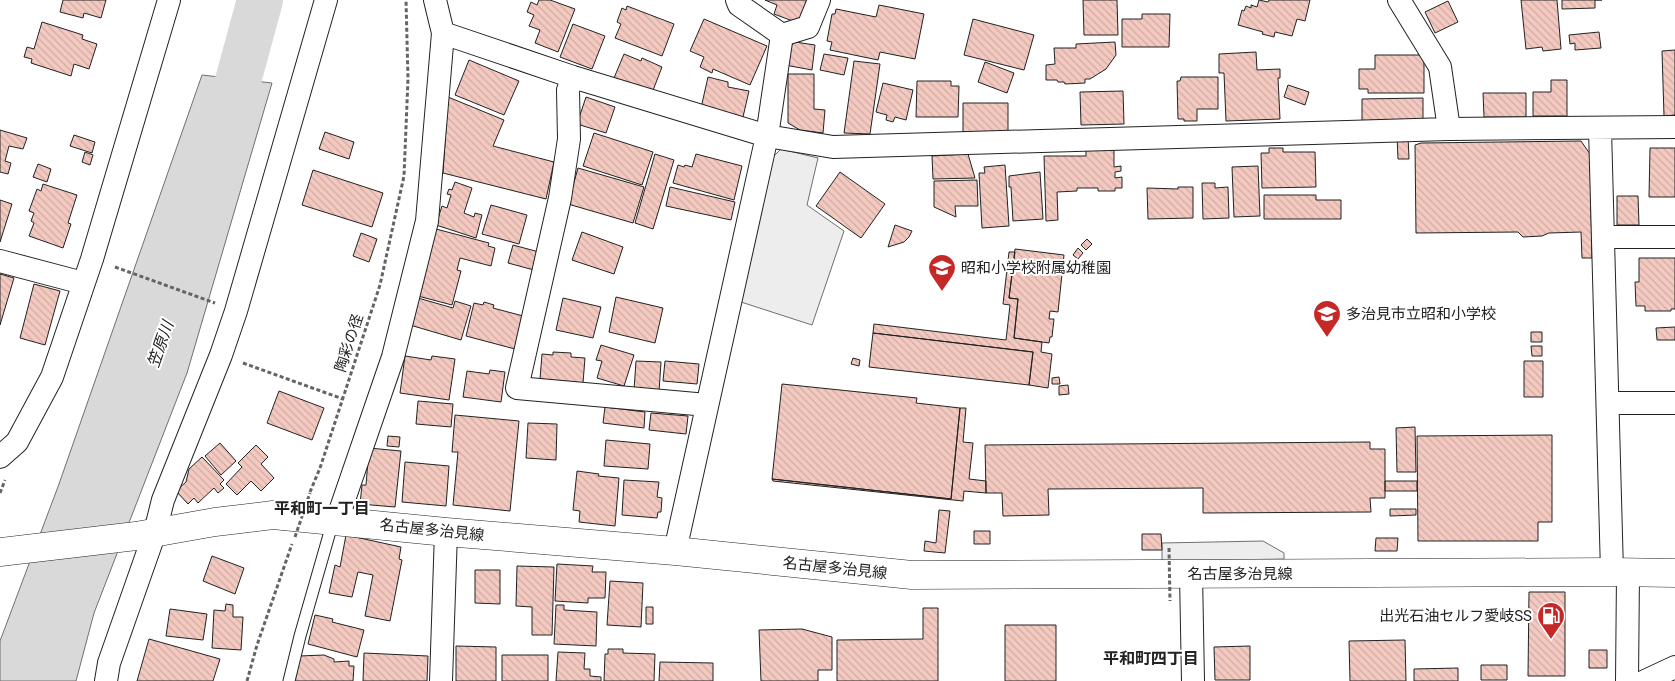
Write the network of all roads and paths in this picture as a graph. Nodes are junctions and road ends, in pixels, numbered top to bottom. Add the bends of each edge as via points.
1 (169, 0) edge
2 (326, 0) edge
3 (406, 0) edge
4 (435, 0) edge
5 (737, 0) edge
6 (819, 0) edge
7 (1399, 0) edge
8 (443, 33) junction
9 (782, 35) junction
10 (573, 77) junction
11 (1675, 127) edge
12 (1449, 129) junction
13 (1600, 129) junction
14 (767, 136) junction
15 (1603, 237) junction
16 (1675, 237) edge
17 (92, 259) junction
18 (0, 261) edge
19 (83, 283) junction
20 (236, 311) junction
21 (221, 355) junction
22 (343, 399) junction
23 (1608, 403) junction
24 (1675, 403) edge
25 (707, 405) junction
26 (0, 457) edge
27 (335, 520) junction
28 (446, 532) junction
29 (146, 534) junction
30 (1169, 548) dead end
31 (675, 551) junction
32 (0, 552) edge
33 (1620, 572) junction
34 (1191, 574) junction
35 (1675, 574) edge
36 (1170, 601) dead end
37 (1675, 667) edge
38 (106, 681) edge
39 (247, 681) edge
40 (289, 681) edge
41 (441, 681) edge
42 (1193, 681) edge
43 (1627, 681) edge
44 (1646, 681) edge

1 - 17 street
2 - 20 street
3 - 22 path, 陶彩の径 via 408,79 404,176 380,285
4 - 8 street
5 - 9 street via 739,5
6 - 9 street via 808,27
7 - 12 street via 1440,67
8 - 10 street
8 - 27 street via 427,221 393,357
9 - 14 street
10 - 14 street
10 - 25 street via 568,90 569,139 560,198 517,388
11 - 13 street
12 - 13 street
12 - 14 street via 833,148
13 - 15 street
14 - 25 street
15 - 16 street
15 - 23 street
17 - 19 street
17 - 20 path
18 - 19 street
19 - 26 street via 52,376 17,442
20 - 21 street
21 - 22 path
21 - 29 street via 163,500
22 - 39 path, 陶彩の径, bridge
23 - 24 street
23 - 33 street
25 - 31 street
27 - 28 main road, 名古屋多治見線
27 - 29 main road, 名古屋多治見線 via 273,514
27 - 40 lane
28 - 31 main road, 名古屋多治見線
28 - 41 street
29 - 32 main road, 名古屋多治見線
29 - 38 street
30 - 36 path, bridge
31 - 34 main road, 名古屋多治見線 via 912,575
33 - 34 main road, 名古屋多治見線
33 - 35 main road, 名古屋多治見線
33 - 43 street
34 - 42 street
37 - 44 street

